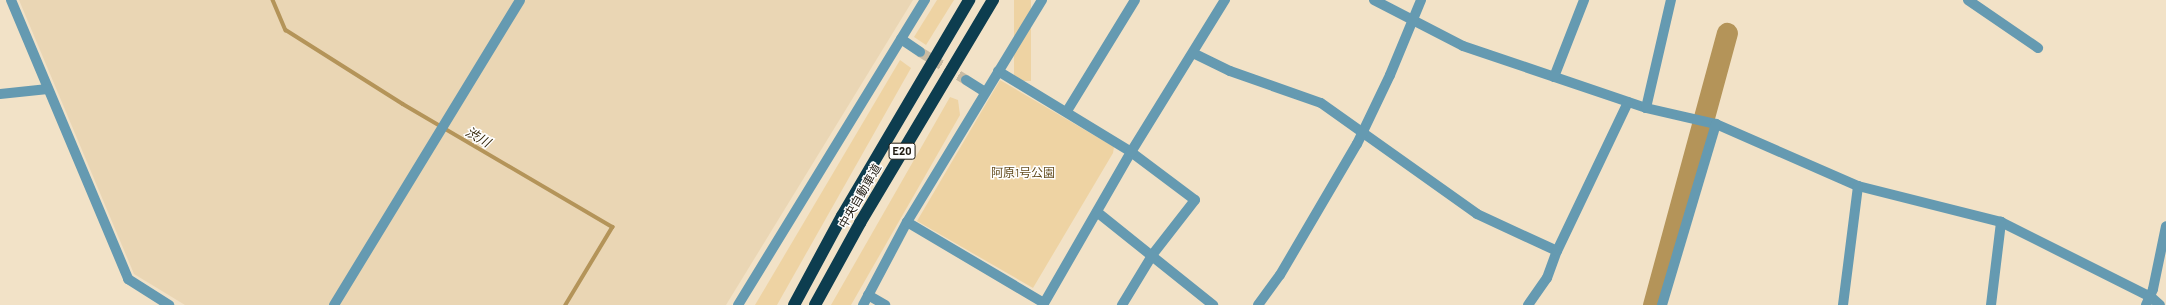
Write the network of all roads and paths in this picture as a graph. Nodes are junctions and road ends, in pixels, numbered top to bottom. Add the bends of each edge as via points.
1 (11, 0) edge
2 (520, 0) edge
3 (925, 0) edge
4 (969, 0) edge
5 (993, 0) edge
6 (1042, 0) edge
7 (1135, 0) edge
8 (1225, 0) edge
9 (1374, 0) edge
10 (1421, 0) edge
11 (1584, 0) edge
12 (1671, 0) edge
13 (1968, 0) edge
14 (1412, 21) junction
15 (901, 39) junction
16 (2038, 48) dead end
17 (920, 52) tunnel mouth
18 (1193, 53) junction
19 (998, 70) junction
20 (1554, 77) junction
21 (966, 80) tunnel mouth
22 (48, 89) junction
23 (985, 92) junction
24 (0, 94) edge
25 (1628, 102) junction
26 (1646, 108) junction
27 (1068, 111) junction
28 (1713, 123) junction
29 (1362, 132) junction
30 (1131, 152) junction
31 (1858, 186) junction
32 (1097, 212) junction
33 (907, 222) junction
34 (2001, 222) junction
35 (2166, 226) edge
36 (1557, 251) junction
37 (1153, 254) junction
38 (868, 295) junction
39 (2149, 301) edge
40 (1044, 304) edge
41 (169, 305) edge
42 (334, 305) edge
43 (738, 305) edge
44 (794, 305) edge
45 (815, 305) edge
46 (863, 305) edge
47 (885, 305) edge
48 (1122, 305) edge
49 (1213, 305) edge
50 (1258, 305) edge
51 (1528, 305) edge
52 (1662, 305) edge
53 (1843, 305) edge
54 (1991, 305) edge
55 (2160, 305) edge

1 - 22 street
2 - 42 street
3 - 15 street
4 - 44 highway, 中央自動車道 / E20 via 842,216
5 - 45 highway, 中央自動車道 / E20 via 864,217
6 - 19 street
7 - 27 street
8 - 18 street
9 - 14 street
10 - 14 street
11 - 20 street
12 - 26 street
13 - 16 street
14 - 20 street via 1463,46
14 - 29 street via 1390,75
15 - 17 street
15 - 43 street
18 - 29 street via 1230,71 1321,103
18 - 30 street
19 - 23 street
19 - 27 street
20 - 25 street
21 - 23 street
22 - 24 street
22 - 41 street via 128,278
23 - 33 street
25 - 26 street
25 - 36 street
26 - 28 street
27 - 30 street
28 - 31 street
28 - 52 street
29 - 36 street via 1477,214
29 - 50 street via 1280,275
30 - 32 street
30 - 37 street via 1195,200
31 - 34 street
31 - 53 street
32 - 37 street
32 - 40 street
33 - 38 street
33 - 40 street
34 - 39 street
34 - 54 street
35 - 39 street
36 - 51 street via 1547,278
37 - 48 street
37 - 49 street
38 - 46 street
38 - 47 street
39 - 55 street

